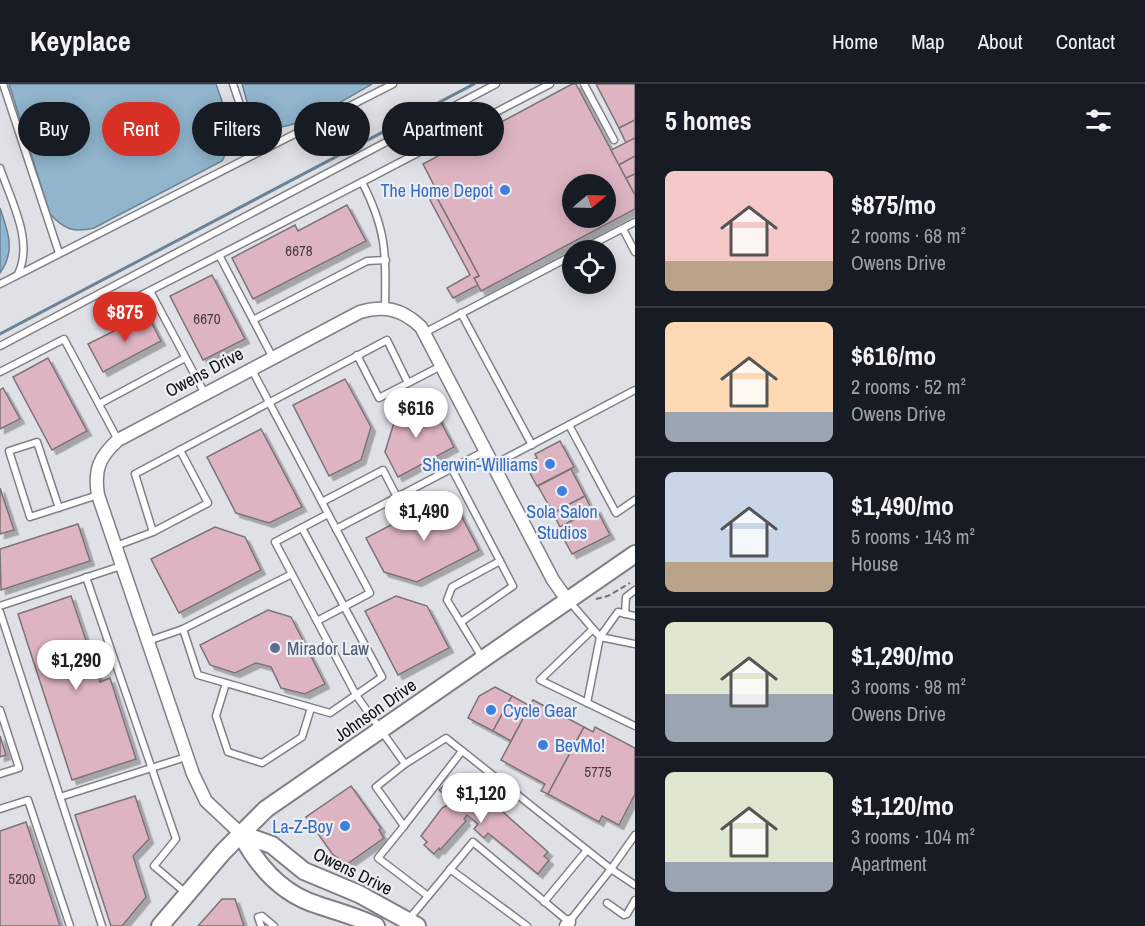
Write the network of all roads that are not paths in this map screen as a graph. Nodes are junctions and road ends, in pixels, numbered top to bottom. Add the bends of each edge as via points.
1 (3, 84) edge
2 (232, 84) edge
3 (393, 84) edge
4 (496, 84) edge
5 (550, 84) edge
6 (584, 84) edge
7 (238, 102) edge
8 (282, 139) edge
9 (614, 140) dead end
10 (248, 156) edge
11 (0, 168) edge
12 (362, 182) junction
13 (635, 222) edge
14 (622, 229) junction
15 (601, 240) edge
16 (635, 252) edge
17 (59, 253) junction
18 (219, 255) junction
19 (386, 260) junction
20 (562, 261) edge
21 (17, 275) junction
22 (0, 284) edge
23 (150, 291) junction
24 (120, 306) dead end
25 (385, 308) junction
26 (461, 313) junction
27 (253, 320) junction
28 (424, 333) junction
29 (0, 346) edge
30 (357, 356) junction
31 (186, 358) junction
32 (273, 358) junction
33 (441, 366) junction
34 (252, 369) junction
35 (0, 372) edge
36 (408, 383) junction
37 (635, 390) edge
38 (205, 394) junction
39 (269, 402) junction
40 (99, 404) junction
41 (569, 425) junction
42 (118, 440) junction
43 (532, 445) junction
44 (180, 450) junction
45 (486, 451) junction
46 (493, 465) junction
47 (452, 469) junction
48 (98, 495) junction
49 (397, 497) junction
50 (635, 500) edge
51 (322, 502) junction
52 (59, 508) junction
53 (328, 513) junction
54 (302, 528) junction
55 (336, 529) junction
56 (153, 532) junction
57 (115, 546) junction
58 (635, 554) edge
59 (500, 561) junction
60 (122, 565) junction
61 (292, 574) junction
62 (86, 577) junction
63 (635, 590) edge
64 (568, 601) junction
65 (0, 606) edge
66 (344, 607) junction
67 (0, 612) edge
68 (625, 614) junction
69 (635, 615) edge
70 (317, 621) junction
71 (461, 622) junction
72 (183, 629) junction
73 (593, 629) junction
74 (600, 637) junction
75 (148, 642) junction
76 (635, 644) edge
77 (483, 659) junction
78 (226, 683) junction
79 (356, 695) junction
80 (587, 703) junction
81 (311, 708) junction
82 (0, 710) edge
83 (635, 726) edge
84 (381, 730) junction
85 (462, 751) junction
86 (187, 757) junction
87 (405, 764) junction
88 (152, 768) junction
89 (0, 774) edge
90 (60, 797) junction
91 (0, 809) edge
92 (404, 826) junction
93 (241, 834) junction
94 (634, 838) edge
95 (587, 850) junction
96 (450, 869) junction
97 (611, 869) junction
98 (635, 885) edge
99 (187, 895) junction
100 (428, 896) junction
101 (635, 900) edge
102 (544, 902) junction
103 (607, 903) dead end
104 (412, 923) edge
105 (567, 924) edge
106 (70, 926) edge
107 (102, 926) edge
108 (160, 926) edge
109 (261, 926) edge
110 (274, 926) edge
111 (376, 926) edge
112 (527, 926) edge

1 - 17 lane
2 - 7 lane
3 - 8 lane
4 - 29 lane
5 - 12 lane
6 - 9 lane
10 - 17 lane
11 - 21 lane via 24,246 24,262
12 - 18 lane
12 - 19 lane via 378,214
13 - 14 lane
14 - 15 lane
14 - 16 lane
17 - 21 lane
18 - 23 lane
18 - 27 lane
19 - 25 lane
19 - 27 lane via 367,261
20 - 26 lane
21 - 22 lane
23 - 24 lane
23 - 31 lane
25 - 28 street via 409,316
25 - 32 street, Owens Drive via 360,312
26 - 28 lane
26 - 43 lane
27 - 32 lane
28 - 33 street
30 - 36 lane via 379,398
30 - 36 lane via 387,340
30 - 39 lane
31 - 38 lane
31 - 40 lane
32 - 34 street, Owens Drive
33 - 36 lane
33 - 45 street
34 - 38 street, Owens Drive
34 - 39 lane
35 - 40 lane via 64,339
37 - 41 lane
38 - 42 street, Owens Drive
39 - 44 lane
39 - 51 lane
40 - 42 lane
41 - 43 lane
41 - 50 lane via 616,513
42 - 48 street, Owens Drive via 98,464
43 - 46 lane
44 - 56 lane via 135,474
44 - 56 lane via 208,503
45 - 46 street
45 - 47 lane
46 - 64 street
47 - 49 lane
47 - 59 lane
48 - 52 lane
48 - 57 street, Owens Drive
49 - 51 lane via 383,470
49 - 55 lane
51 - 53 lane
52 - 52 lane via 30,517 9,451 38,442
53 - 54 lane
53 - 55 lane
54 - 61 lane via 275,542
54 - 66 lane
55 - 66 lane via 370,593
56 - 57 lane
57 - 60 street, Owens Drive
58 - 64 street, Johnson Drive
59 - 71 lane via 513,586
59 - 71 lane via 452,586 447,600
60 - 62 lane
60 - 75 street, Owens Drive
61 - 70 lane
61 - 72 lane
62 - 65 lane
62 - 88 lane
63 - 68 lane via 626,597
64 - 73 lane
64 - 77 street, Johnson Drive
66 - 70 lane
66 - 79 lane via 382,677
67 - 90 lane
68 - 69 lane
68 - 74 lane via 618,612
70 - 79 lane
71 - 77 lane
72 - 75 lane
72 - 78 lane via 198,675
73 - 74 lane
73 - 80 lane via 540,680
74 - 76 lane
74 - 80 lane
75 - 86 street, Owens Drive
77 - 84 street, Johnson Drive
78 - 81 lane
78 - 81 lane via 216,716 228,752 262,763 302,737
79 - 81 lane via 330,713
79 - 84 lane
80 - 83 lane
82 - 89 lane via 19,768
84 - 87 lane
84 - 93 street, Johnson Drive via 266,809
85 - 87 lane via 446,738
85 - 92 lane
85 - 95 lane
86 - 88 lane
86 - 93 street, Owens Drive via 206,801
87 - 92 lane via 376,787
88 - 90 lane
88 - 99 lane via 176,839 154,866
90 - 107 lane
91 - 106 lane via 28,800
92 - 100 lane via 378,858
93 - 99 street, Johnson Drive
93 - 104 street, Owens Drive via 272,845 304,871
93 - 111 street, Owens Drive via 255,861 290,892
94 - 97 lane
95 - 97 lane
95 - 102 lane
96 - 100 lane
96 - 102 lane via 472,842
96 - 112 lane
97 - 98 lane
97 - 105 lane
99 - 108 street, Johnson Drive
100 - 104 lane
101 - 103 lane via 624,915
102 - 105 lane
104 - 111 street via 383,919
109 - 110 lane via 258,917 262,916

